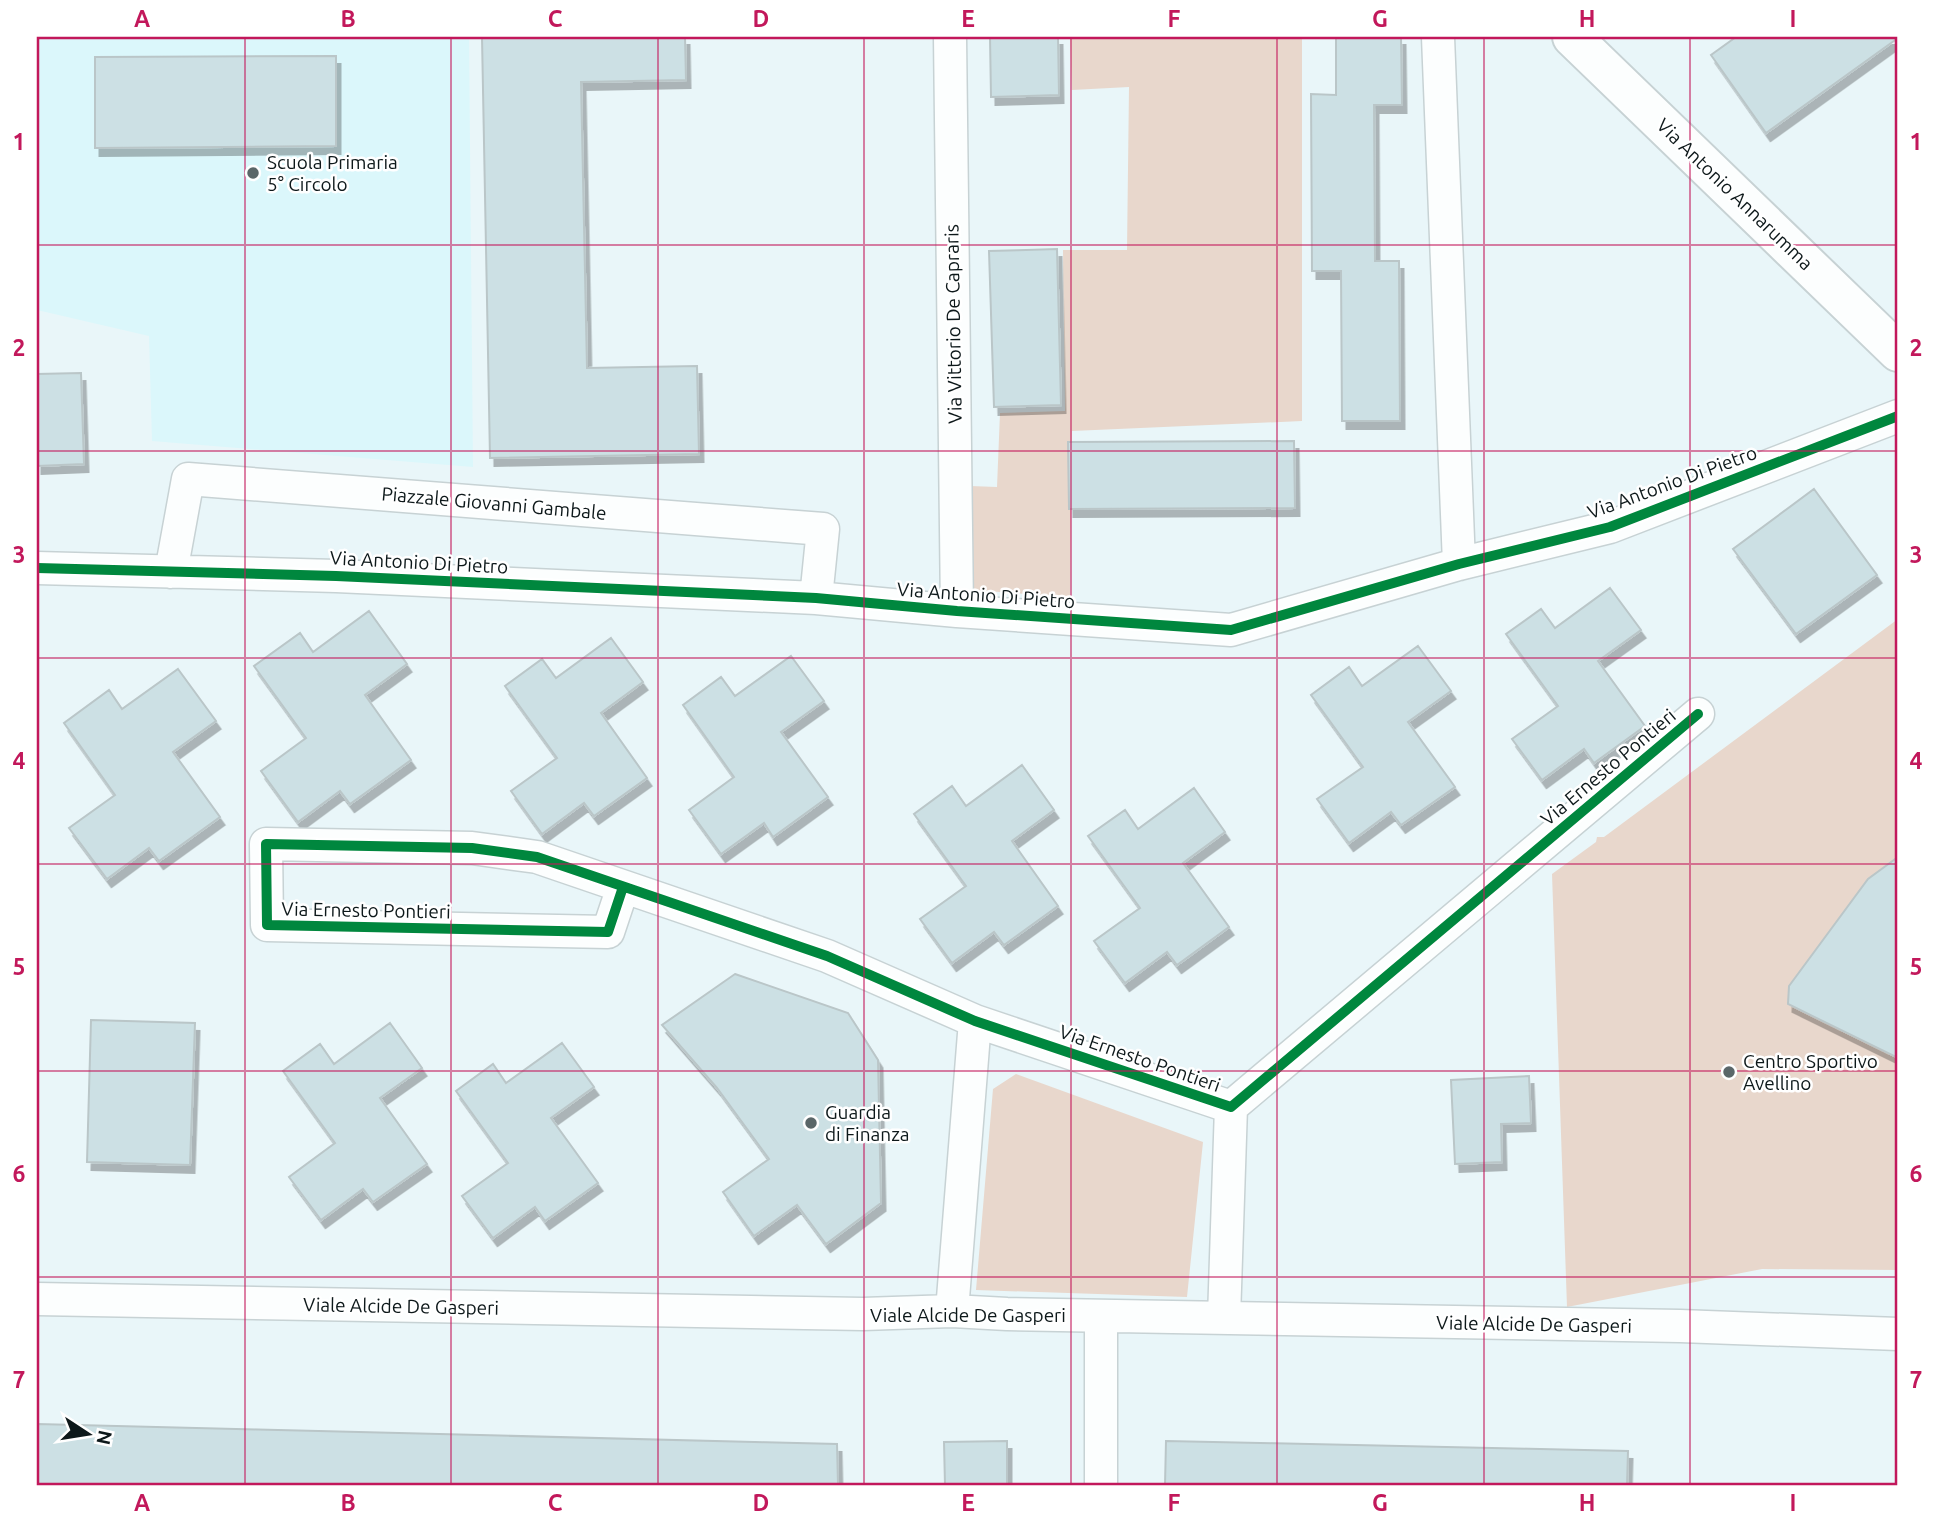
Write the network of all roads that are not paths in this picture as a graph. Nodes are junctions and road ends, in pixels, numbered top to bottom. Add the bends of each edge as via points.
1 (950, 37) edge
2 (1438, 37) edge
3 (1572, 37) edge
4 (1898, 352) edge
5 (1898, 416) edge
6 (1459, 564) junction
7 (37, 568) edge
8 (171, 572) junction
9 (816, 598) junction
10 (957, 611) junction
11 (1698, 714) dead end
12 (623, 887) junction
13 (975, 1021) junction
14 (1231, 1107) junction
15 (37, 1299) edge
16 (952, 1311) junction
17 (1101, 1316) junction
18 (1224, 1318) junction
19 (1898, 1334) edge
20 (1101, 1485) edge

1 - 10 street, Via Vittorio De Capraris
2 - 6 street
3 - 4 main road, Via Antonio Annarumma
5 - 6 street, Via Antonio Di Pietro via 1610,527
6 - 10 street, Via Antonio Di Pietro via 1231,630
7 - 8 street, Via Antonio Di Pietro
8 - 9 street, Via Antonio Di Pietro
8 - 9 street, Piazzale Giovanni Gambale via 188,479 823,529
9 - 10 street, Via Antonio Di Pietro
11 - 14 street, Via Ernesto Pontieri
12 - 12 street, Via Ernesto Pontieri via 537,857 472,848 266,845 267,925 608,932
12 - 13 street, Via Ernesto Pontieri via 827,956
13 - 14 street, Via Ernesto Pontieri
13 - 16 street
14 - 18 street, Via Ernesto Pontieri
15 - 16 street, Viale Alcide De Gasperi via 849,1314
16 - 17 street, Viale Alcide De Gasperi
17 - 18 street, Viale Alcide De Gasperi
17 - 20 street
18 - 19 street, Viale Alcide De Gasperi

